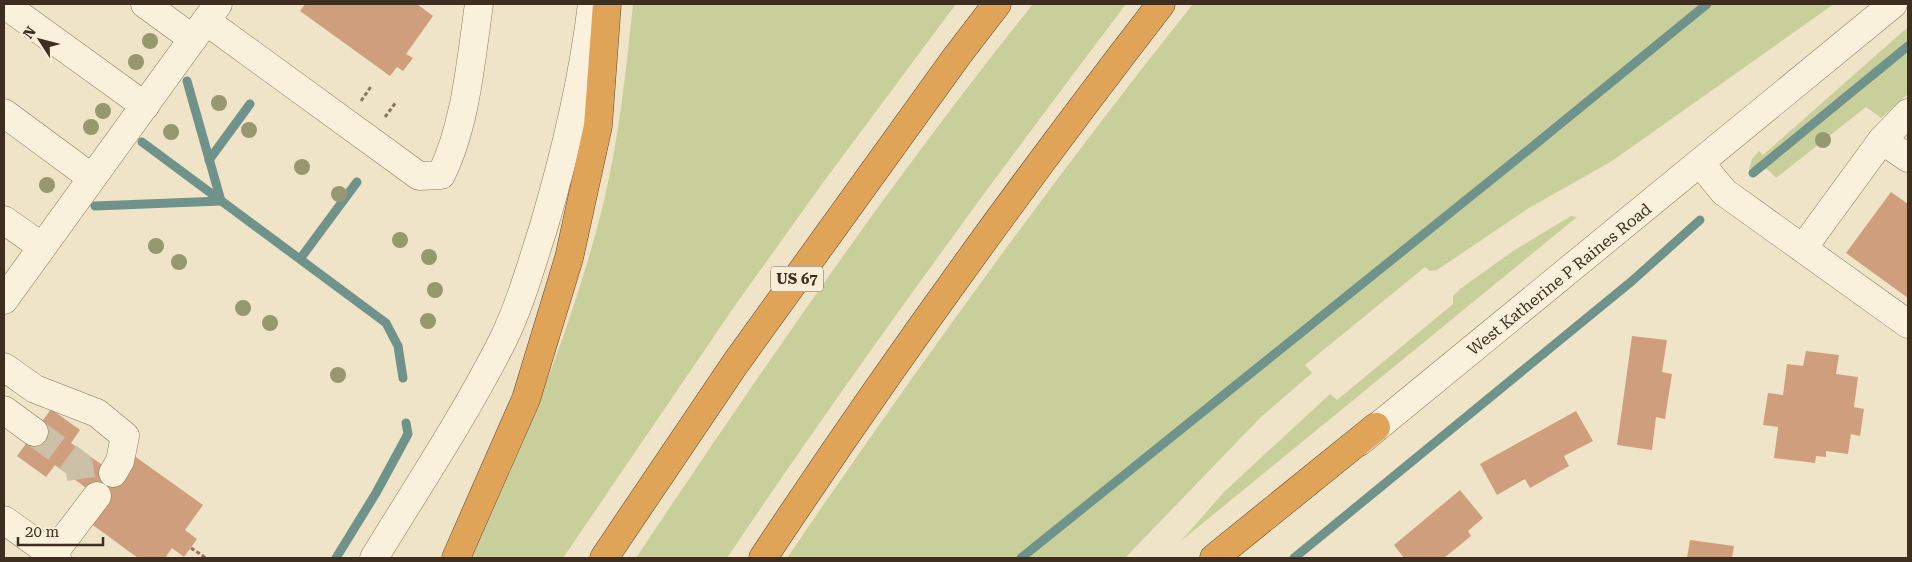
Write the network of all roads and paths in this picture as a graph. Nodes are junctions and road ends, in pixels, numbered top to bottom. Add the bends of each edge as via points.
1 (4, 4) edge
2 (146, 4) edge
3 (479, 4) edge
4 (592, 4) edge
5 (607, 4) edge
6 (997, 4) edge
7 (1161, 4) edge
8 (1167, 4) edge
9 (1893, 4) edge
10 (206, 21) edge
11 (1129, 45) junction
12 (144, 106) junction
13 (4, 113) edge
14 (1908, 113) edge
15 (1882, 140) junction
16 (1908, 158) edge
17 (1701, 164) junction
18 (92, 178) junction
19 (4, 220) edge
20 (42, 247) junction
21 (1803, 248) junction
22 (4, 300) edge
23 (1908, 324) edge
24 (4, 368) edge
25 (4, 410) edge
26 (1376, 427) junction
27 (34, 432) tunnel mouth
28 (113, 473) dead end
29 (89, 490) tunnel mouth
30 (4, 520) edge
31 (191, 548) dead end
32 (54, 556) edge
33 (206, 558) edge
34 (374, 558) edge
35 (456, 558) edge
36 (604, 558) edge
37 (763, 558) edge
38 (1214, 558) edge
39 (1229, 558) edge

1 - 12 street
2 - 10 street
3 - 10 street via 452,152 441,175 419,176
4 - 34 street via 570,127 529,274 504,338 466,408
5 - 35 highway via 598,126 569,258 526,399
6 - 36 highway, US 67 via 735,364
7 - 11 highway
8 - 11 highway
9 - 17 street, West Katherine P Raines Road
10 - 12 street
11 - 37 highway via 875,390
12 - 18 street
13 - 18 street
14 - 15 street
15 - 16 street
15 - 21 street
17 - 21 street via 1724,192
17 - 26 street, West Katherine P Raines Road
18 - 20 street
19 - 20 street
20 - 22 street
21 - 23 street
24 - 28 street via 35,389 97,413 109,421 124,436 120,461
25 - 27 street
26 - 38 highway
26 - 39 street, West Katherine P Raines Road
29 - 32 street
30 - 32 street
31 - 33 path

